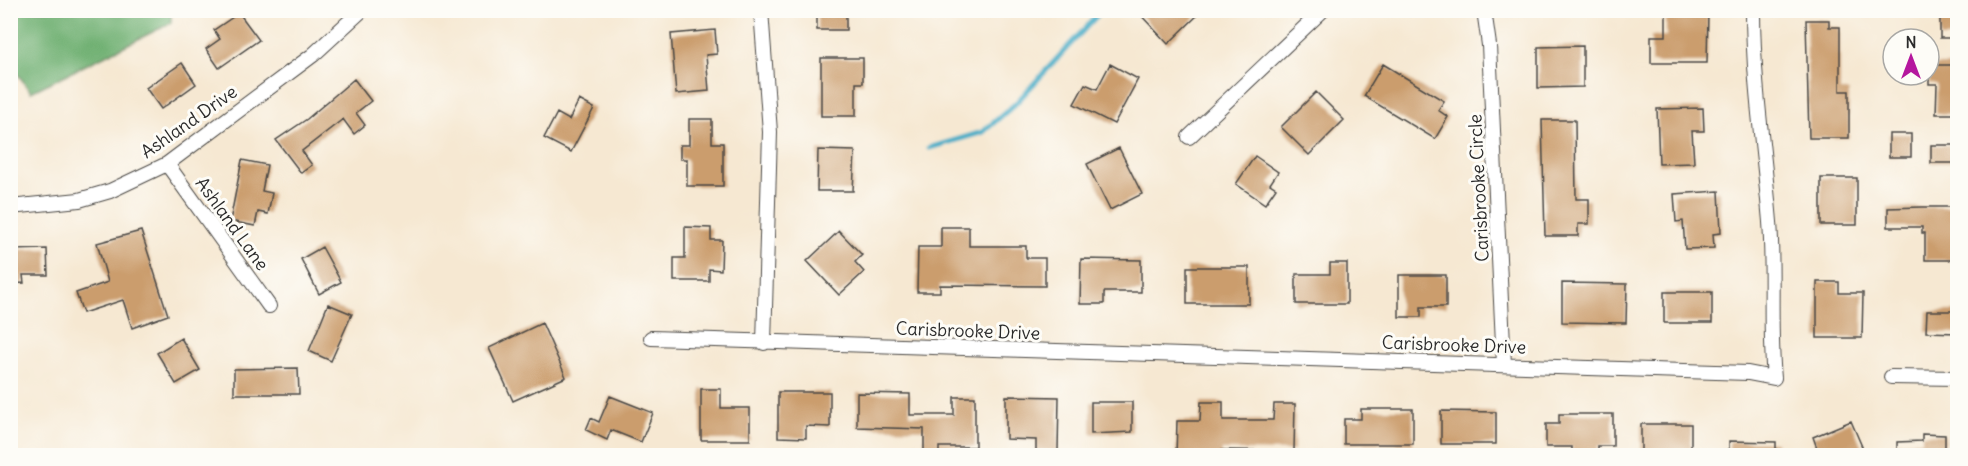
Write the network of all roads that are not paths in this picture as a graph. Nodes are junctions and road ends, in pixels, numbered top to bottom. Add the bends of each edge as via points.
1 (362, 10) edge
2 (761, 10) edge
3 (1323, 10) edge
4 (1484, 10) edge
5 (1754, 10) edge
6 (1189, 137) dead end
7 (167, 164) junction
8 (10, 207) edge
9 (269, 306) dead end
10 (651, 339) dead end
11 (764, 343) junction
12 (1503, 365) junction
13 (1891, 377) dead end
14 (1958, 378) edge

1 - 7 street, Ashland Drive via 313,54
2 - 11 street via 770,132
3 - 6 street
4 - 12 street, Carisbrooke Circle via 1490,45
5 - 12 street, Carisbrooke Drive via 1756,99 1770,223 1774,378 1748,373
7 - 8 street, Ashland Drive via 79,200
7 - 9 street, Ashland Lane
10 - 11 street, Carisbrooke Drive
11 - 12 street, Carisbrooke Drive
13 - 14 street

